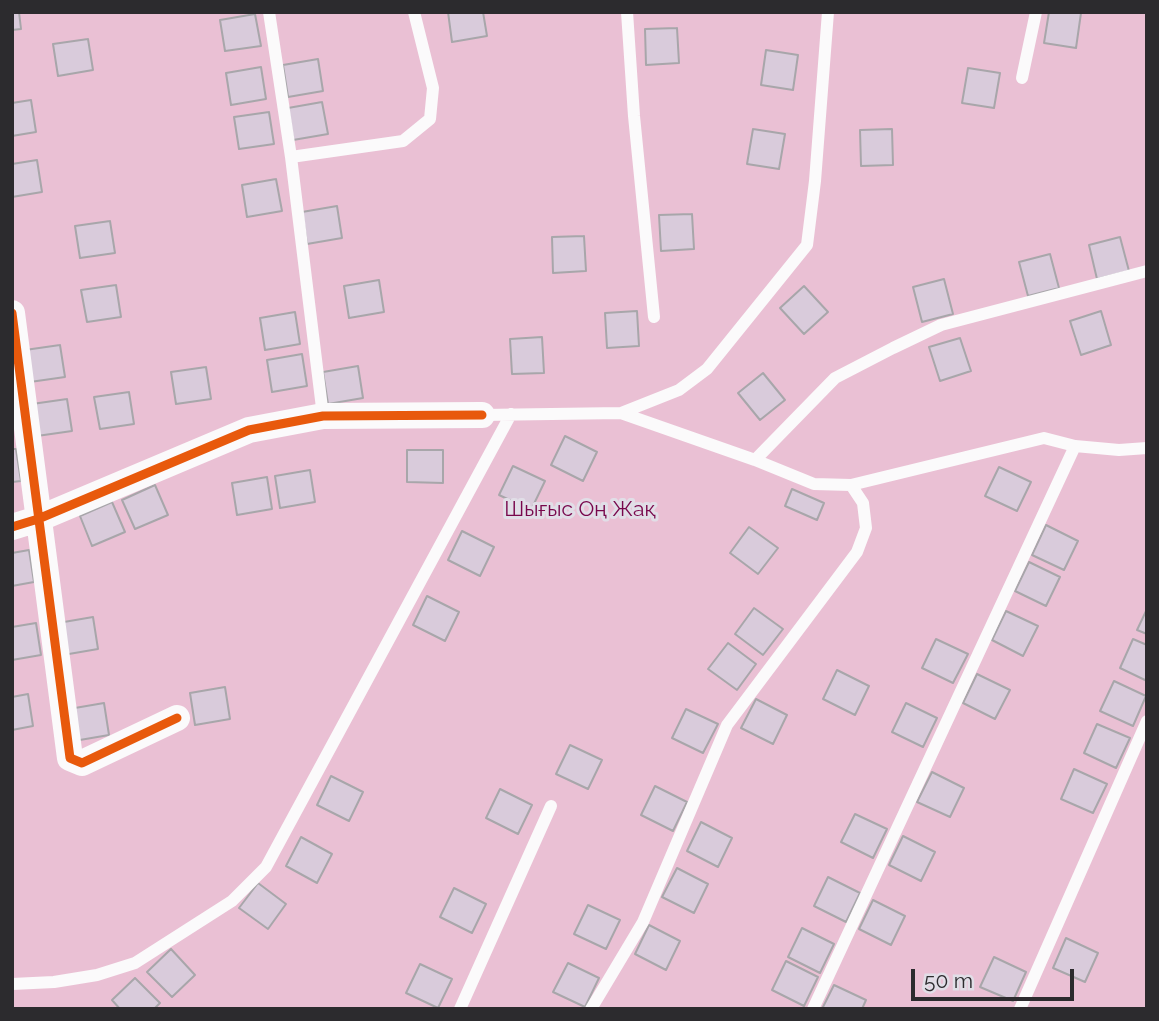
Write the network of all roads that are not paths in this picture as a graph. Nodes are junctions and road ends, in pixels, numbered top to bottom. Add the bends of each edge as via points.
1 (269, 12) edge
2 (414, 12) edge
3 (627, 12) edge
4 (828, 12) edge
5 (1036, 12) edge
6 (1022, 78) dead end
7 (291, 157) junction
8 (1147, 271) edge
9 (12, 313) edge
10 (654, 317) dead end
11 (621, 413) junction
12 (511, 414) junction
13 (482, 415) joint
14 (323, 416) junction
15 (1075, 446) junction
16 (1147, 448) edge
17 (755, 460) junction
18 (851, 485) junction
19 (38, 519) junction
20 (12, 527) edge
21 (177, 718) dead end
22 (1147, 721) edge
23 (551, 806) dead end
24 (12, 984) edge
25 (460, 1009) edge
26 (591, 1009) edge
27 (813, 1009) edge
28 (1020, 1009) edge

1 - 7 lane
2 - 7 lane via 433,88 430,119 403,141
3 - 10 lane
4 - 11 lane via 807,244 707,369 679,390
5 - 6 lane
7 - 14 lane
8 - 17 lane via 942,325 893,348 835,378
9 - 19 street
11 - 12 lane
11 - 17 lane
12 - 13 lane
12 - 24 lane via 266,867 232,901 135,963 97,975
13 - 14 street
14 - 19 street via 249,430
15 - 16 lane
15 - 18 lane via 1044,438
15 - 27 lane
17 - 18 lane via 814,484
18 - 26 lane via 863,503 865,516 858,552 727,726 643,922
19 - 20 street
19 - 21 street via 70,758 82,763
22 - 28 lane
23 - 25 lane

